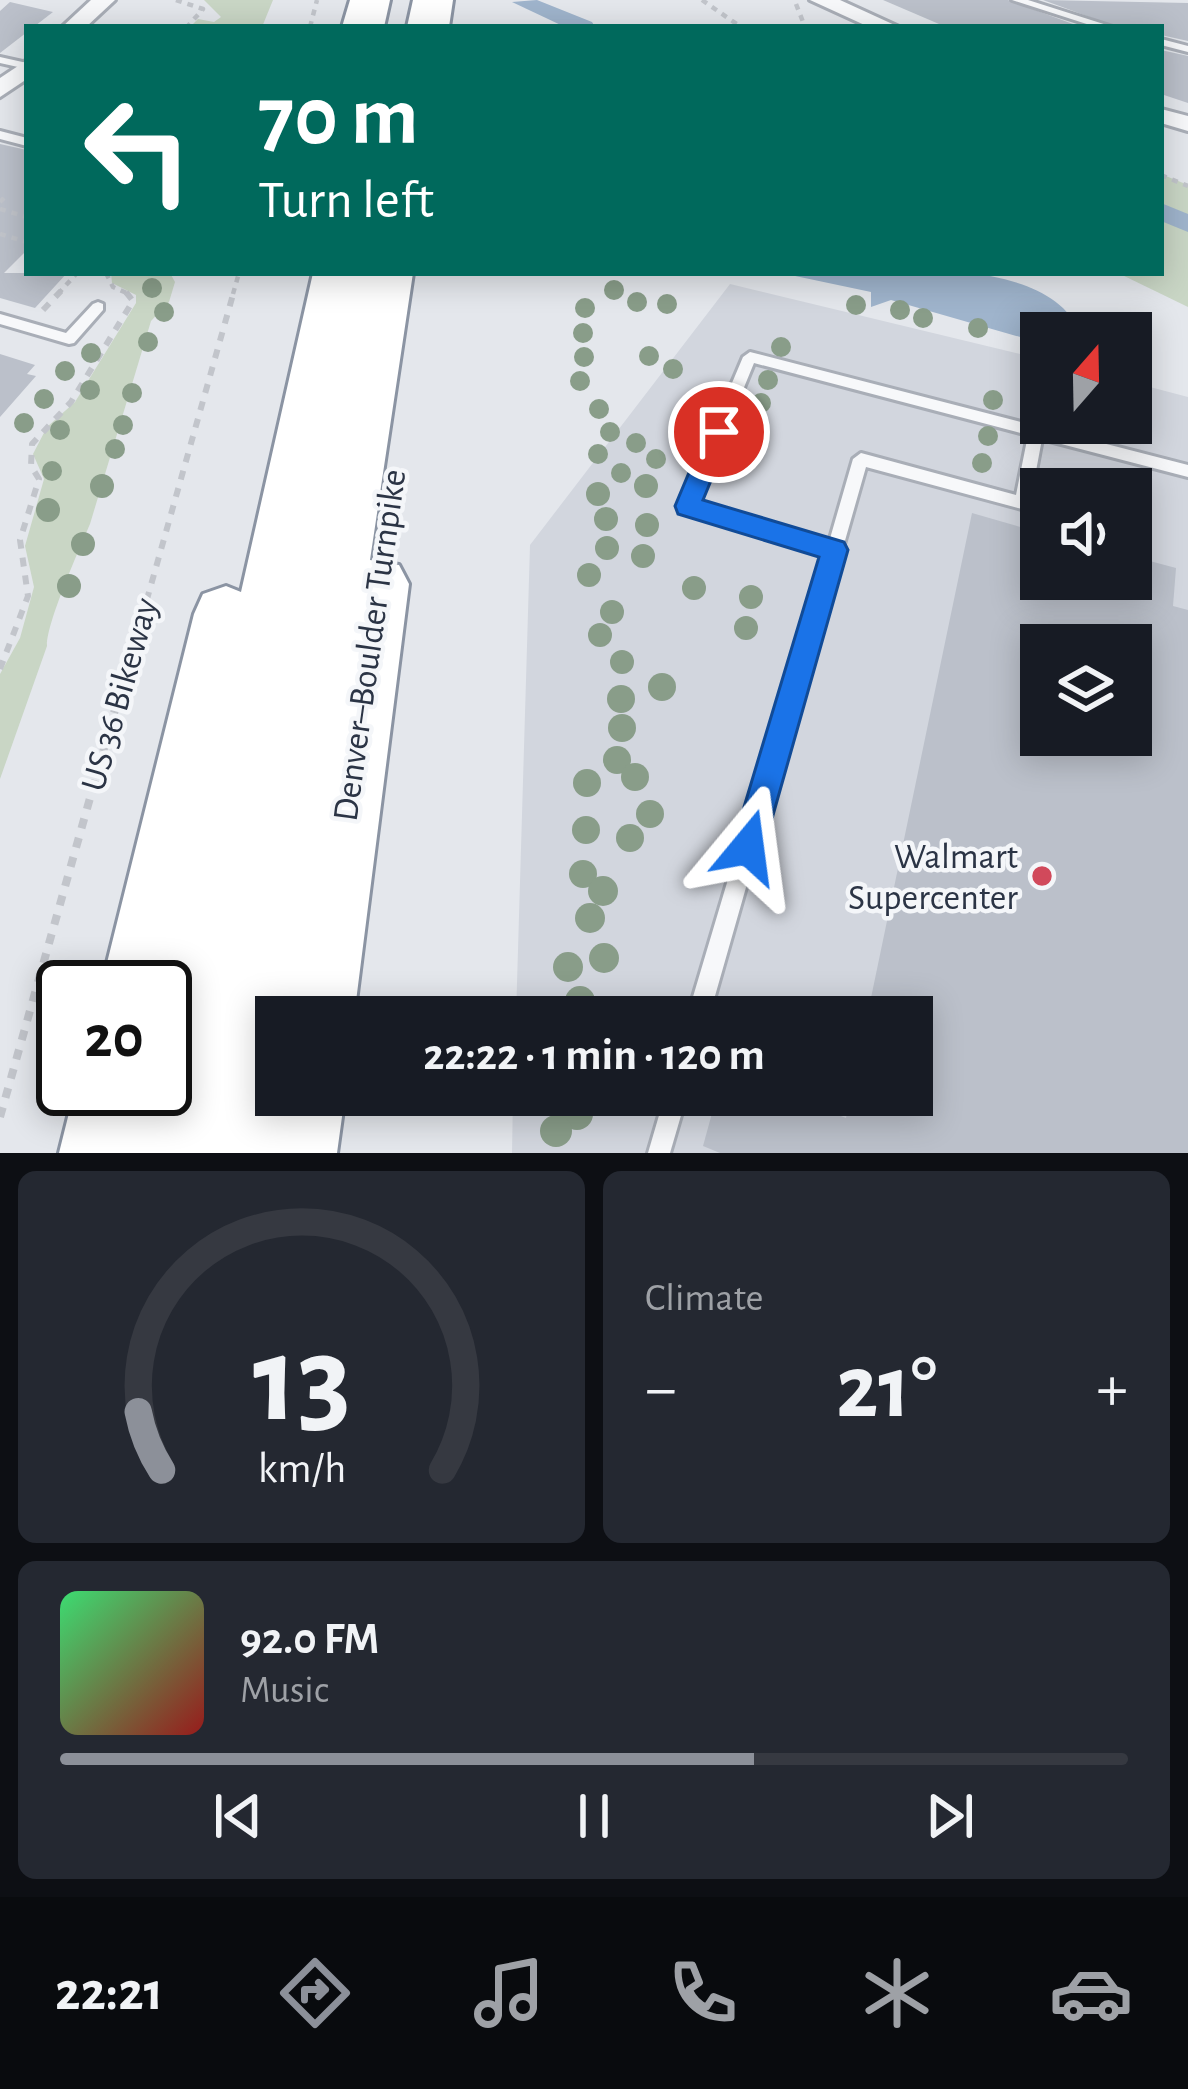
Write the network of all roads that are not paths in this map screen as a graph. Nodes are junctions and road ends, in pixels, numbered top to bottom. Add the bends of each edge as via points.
1 (103, 0) edge
2 (820, 0) edge
3 (1017, 0) edge
4 (76, 24) edge
5 (880, 24) edge
6 (1098, 24) edge
7 (24, 69) edge
8 (0, 90) edge
9 (304, 276) edge
10 (338, 276) edge
11 (386, 276) edge
12 (416, 276) edge
13 (98, 307) dead end
14 (0, 319) edge
15 (1020, 428) edge
16 (1034, 444) edge
17 (1082, 444) edge
18 (1188, 472) edge
19 (834, 550) junction
20 (146, 960) edge
21 (317, 996) edge
22 (704, 996) edge
23 (111, 1116) edge
24 (300, 1116) edge
25 (670, 1116) edge
26 (102, 1153) edge
27 (157, 1153) edge
28 (238, 1153) edge
29 (295, 1153) edge
30 (659, 1153) edge

1 - 4 street
2 - 5 street
3 - 6 lane
7 - 8 street
9 - 20 highway
10 - 27 highway
11 - 28 highway
12 - 21 highway, Denver–Boulder Turnpike
13 - 14 lane via 69,339
15 - 19 lane via 750,357 688,506
16 - 19 lane via 1022,503 861,459
17 - 18 lane
19 - 22 lane
23 - 26 highway
24 - 29 highway
25 - 30 lane

